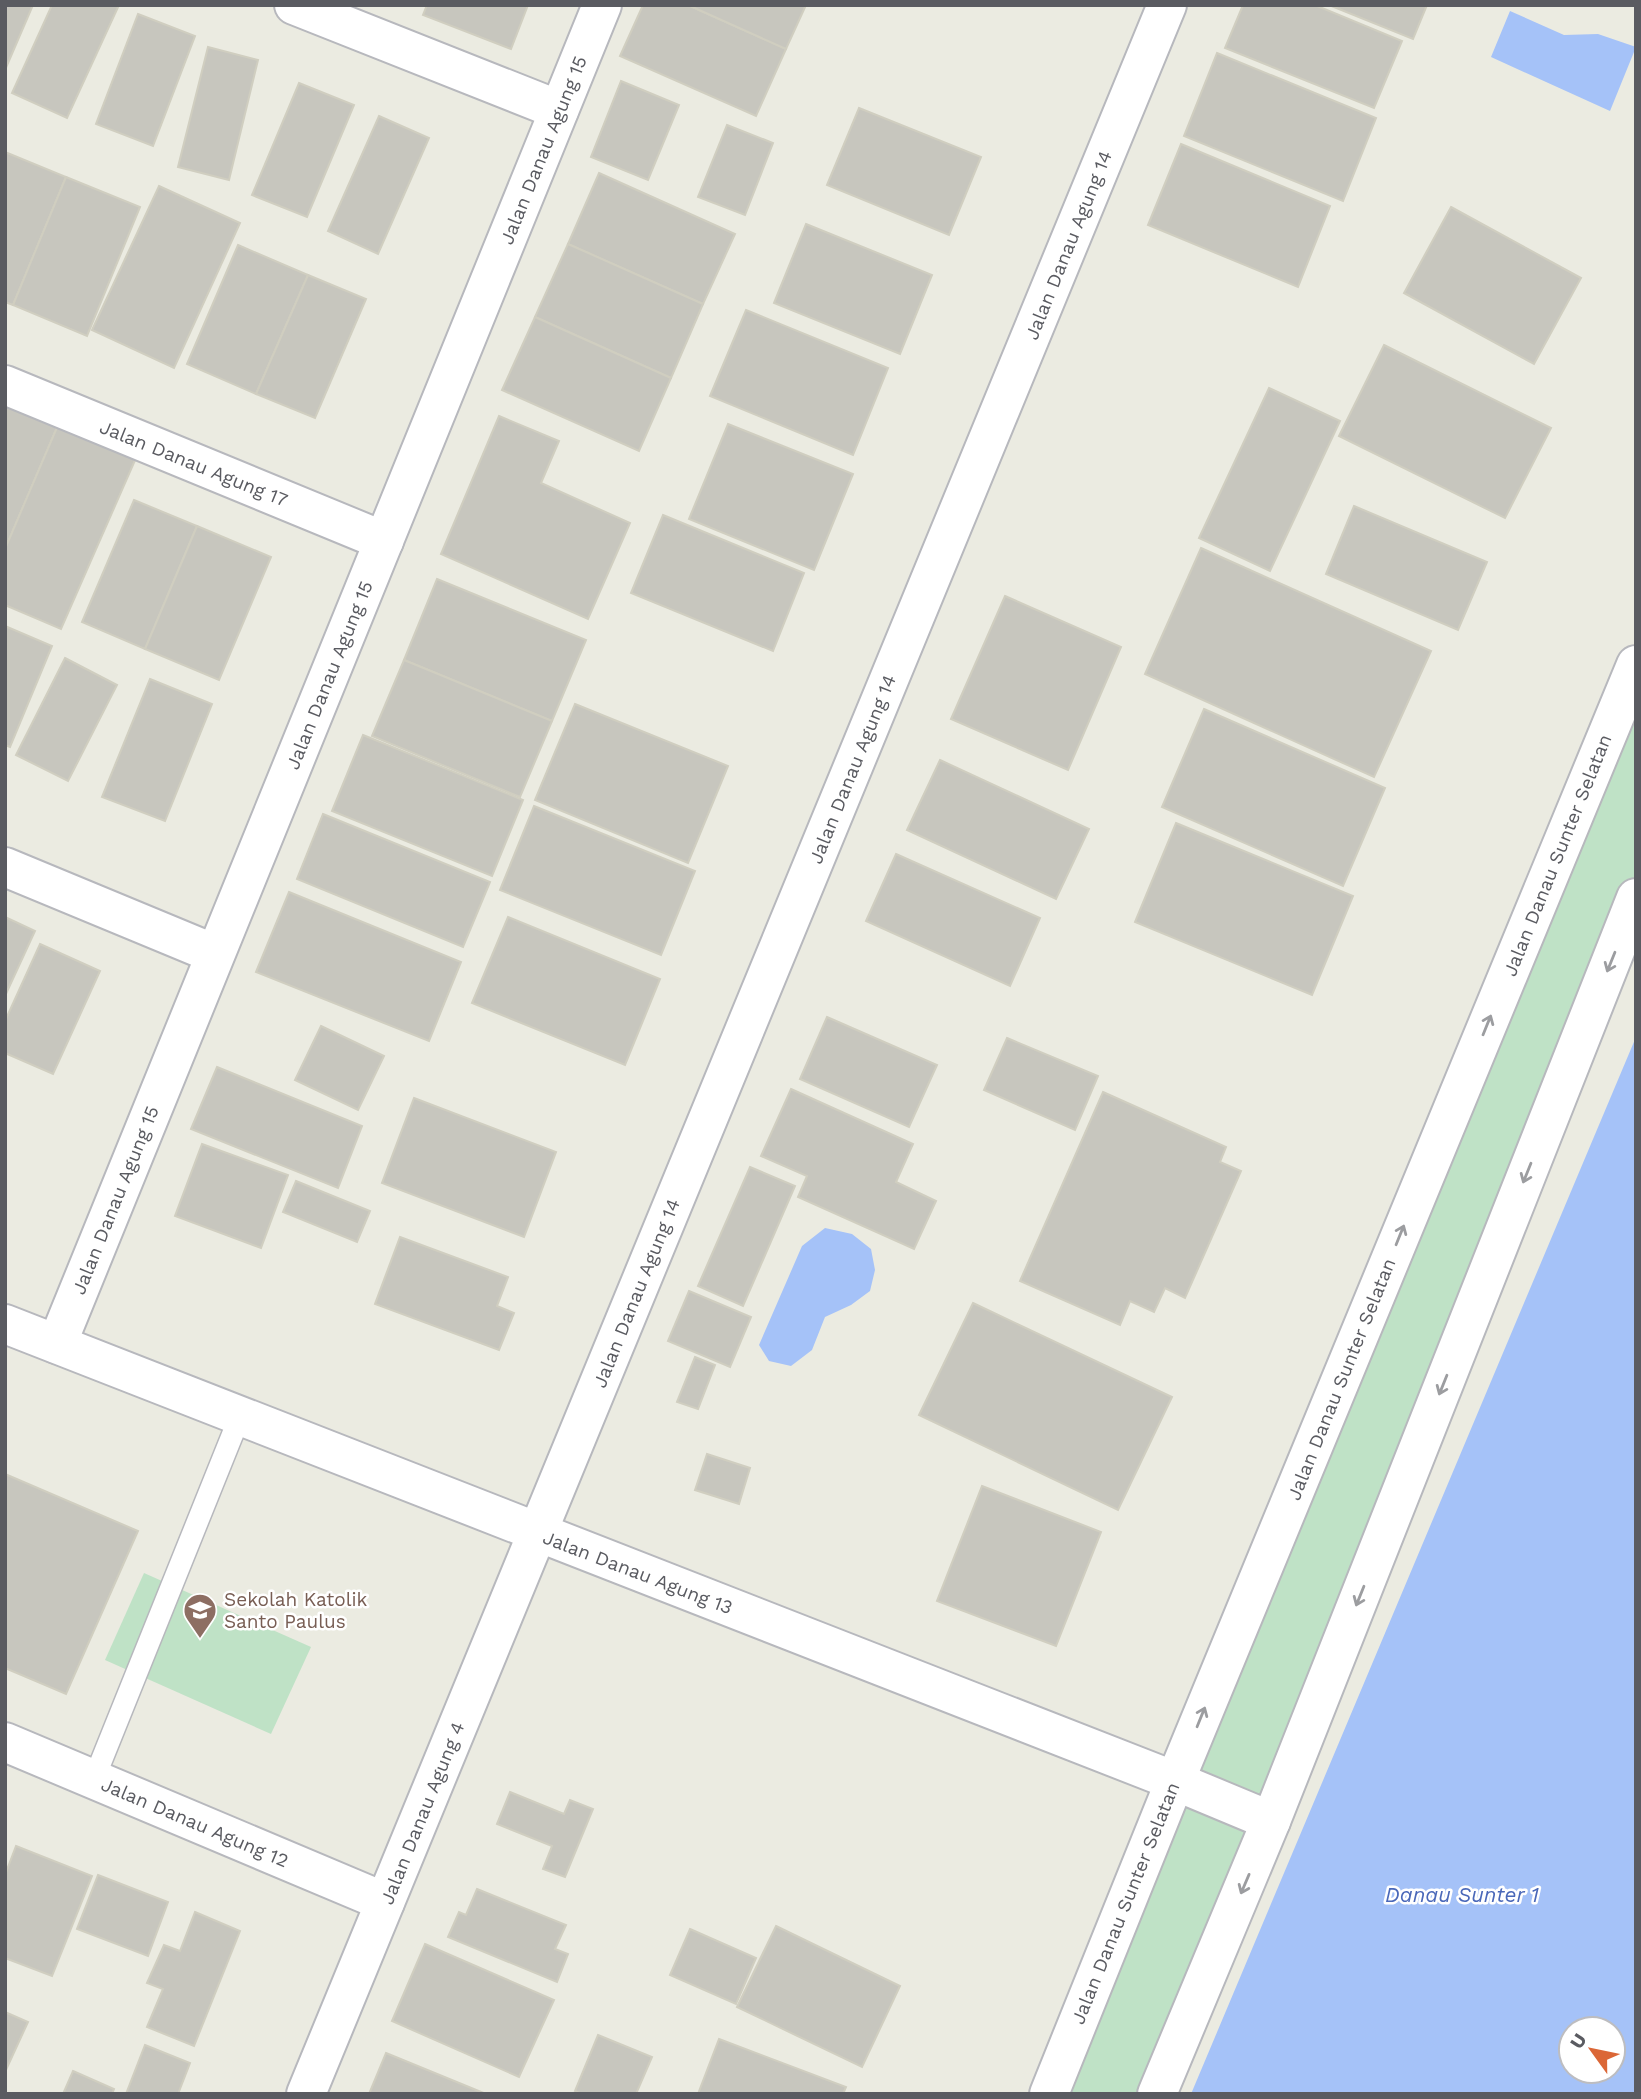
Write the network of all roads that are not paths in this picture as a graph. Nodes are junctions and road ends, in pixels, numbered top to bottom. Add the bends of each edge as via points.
1 (293, 5) edge
2 (601, 5) edge
3 (1167, 5) edge
4 (559, 110) junction
5 (5, 385) edge
6 (384, 541) junction
7 (1636, 665) edge
8 (5, 867) edge
9 (1636, 898) edge
10 (215, 954) junction
11 (5, 1324) edge
12 (57, 1344) junction
13 (240, 1416) junction
14 (537, 1532) junction
15 (5, 1742) edge
16 (94, 1779) junction
17 (1175, 1781) junction
18 (1271, 1821) junction
19 (385, 1902) junction
20 (306, 2094) edge
21 (1049, 2094) edge
22 (1157, 2094) edge

1 - 4 street
2 - 4 street, Jalan Danau Agung 15
3 - 14 street, Jalan Danau Agung 14
4 - 6 street, Jalan Danau Agung 15
5 - 6 street, Jalan Danau Agung 17
6 - 10 street, Jalan Danau Agung 15
17 -> 7 street, Jalan Danau Sunter Selatan
8 - 10 street
9 -> 18 street
10 - 12 street, Jalan Danau Agung 15
11 - 12 street, Jalan Danau Agung 13
12 - 13 street, Jalan Danau Agung 13
13 - 14 street, Jalan Danau Agung 13
13 - 16 lane
14 - 17 street, Jalan Danau Agung 13
14 - 19 street, Jalan Danau Agung 4
15 - 16 street, Jalan Danau Agung 12
16 - 19 street, Jalan Danau Agung 12
17 - 18 street, Jalan Danau Agung 13
17 - 21 street, Jalan Danau Sunter Selatan
18 -> 22 street
19 - 20 street, Jalan Danau Agung 4

